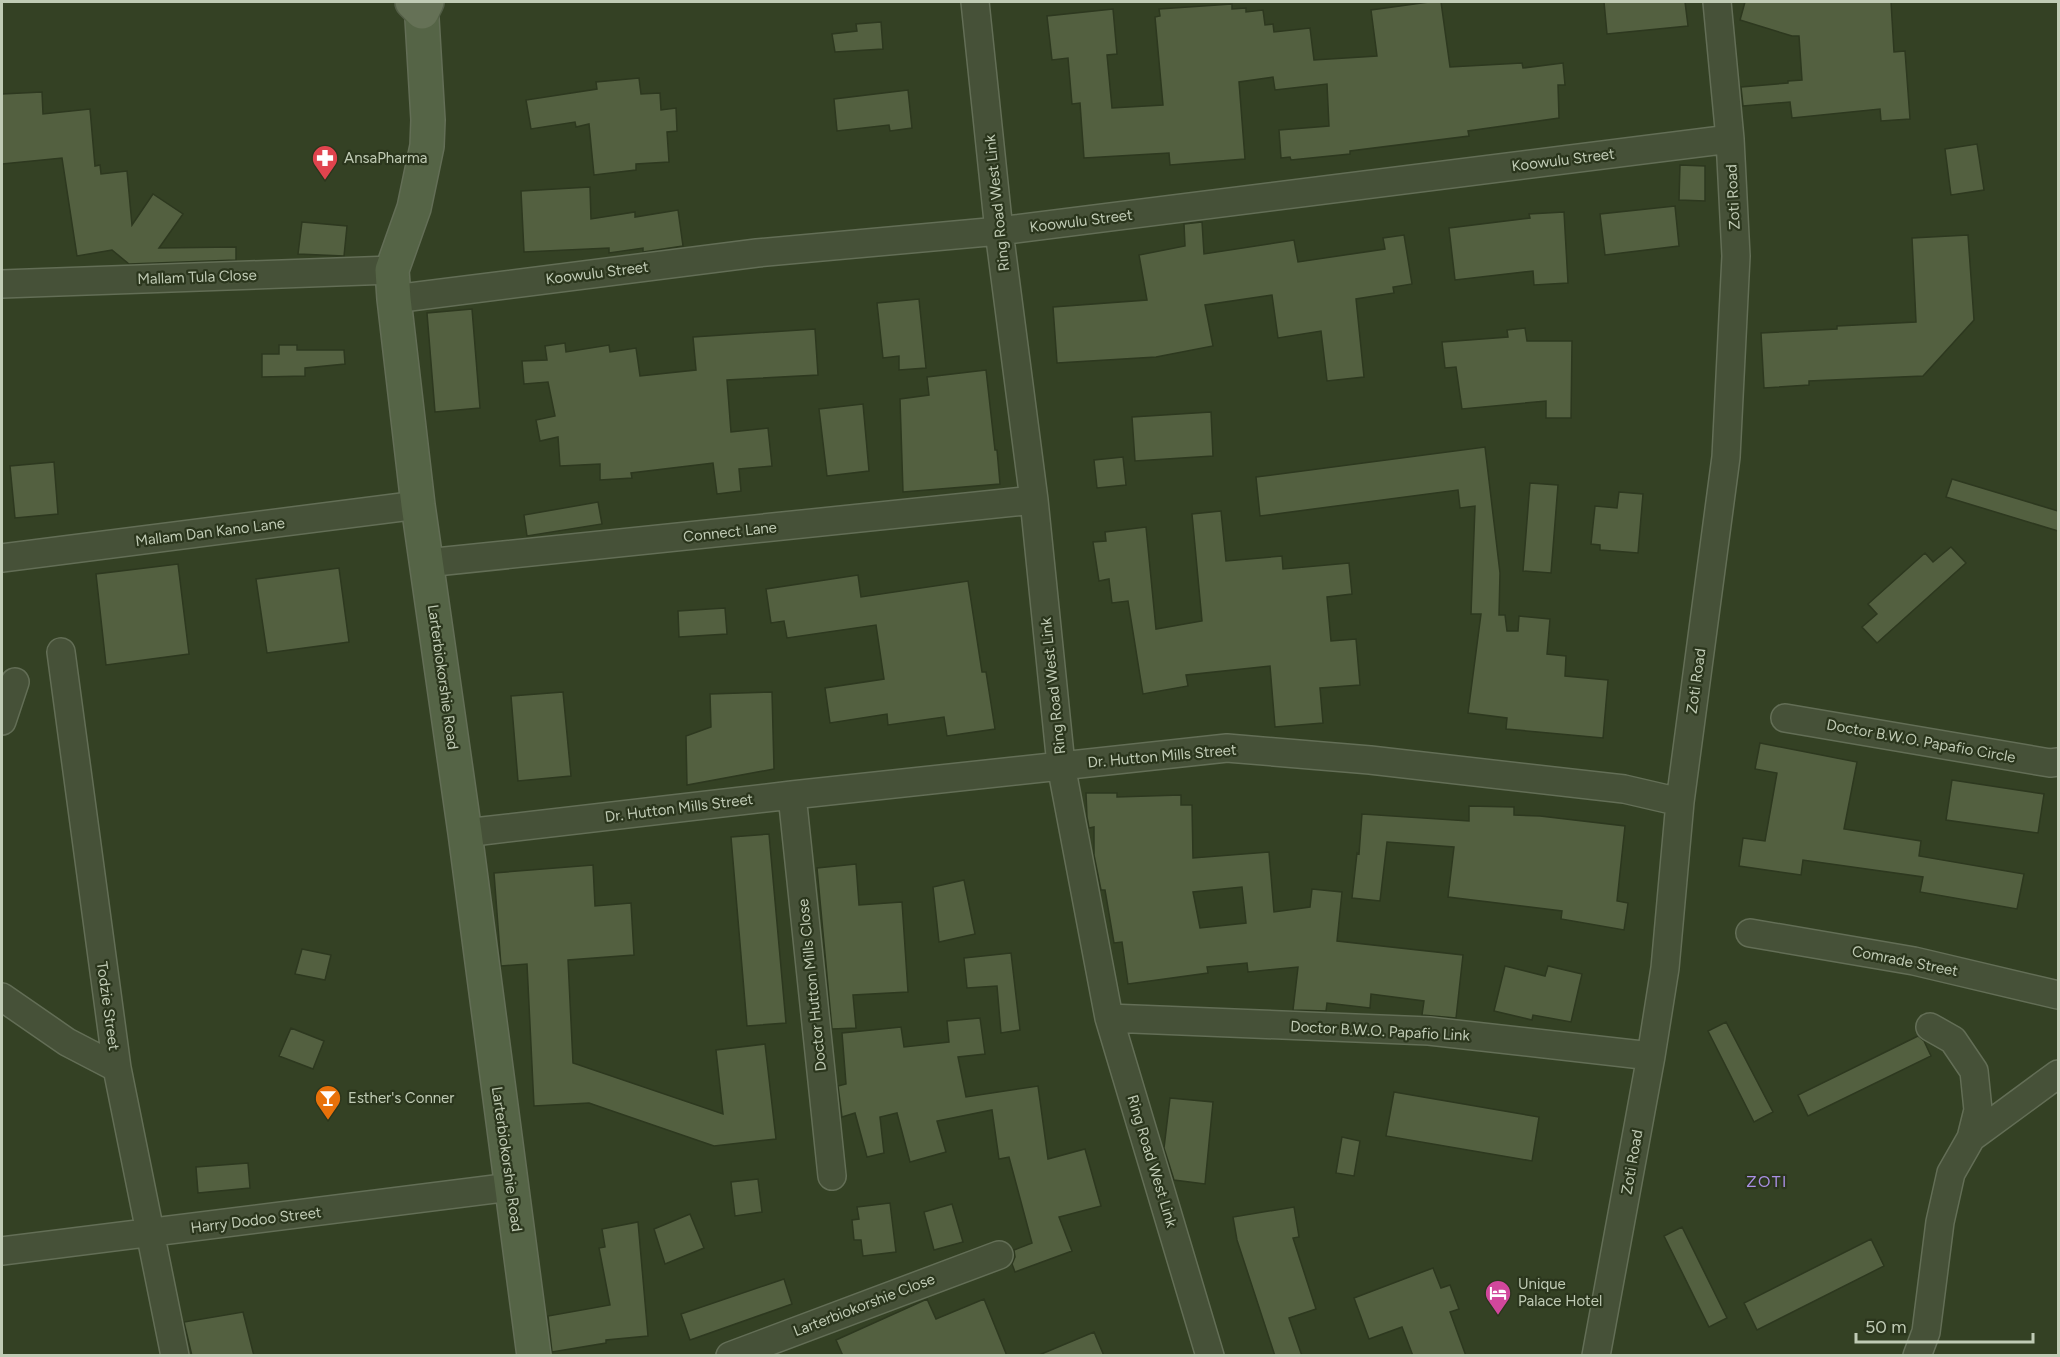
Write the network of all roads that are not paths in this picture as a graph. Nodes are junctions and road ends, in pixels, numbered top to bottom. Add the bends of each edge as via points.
1 (975, 2) edge
2 (1717, 2) edge
3 (421, 4) edge
4 (1730, 139) junction
5 (999, 231) junction
6 (2, 284) edge
7 (393, 285) junction
8 (1034, 500) junction
9 (418, 506) junction
10 (2, 558) edge
11 (426, 563) junction
12 (61, 652) dead end
13 (15, 682) dead end
14 (1785, 718) dead end
15 (2, 721) edge
16 (2058, 762) edge
17 (1061, 765) junction
18 (792, 795) junction
19 (1680, 802) junction
20 (465, 833) junction
21 (1750, 933) dead end
22 (2058, 995) edge
23 (2, 996) edge
24 (1109, 1018) junction
25 (1930, 1027) dead end
26 (1651, 1056) junction
27 (117, 1068) junction
28 (2058, 1074) edge
29 (1971, 1138) junction
30 (832, 1176) dead end
31 (511, 1187) junction
32 (149, 1234) junction
33 (2, 1251) edge
34 (999, 1255) dead end
35 (175, 1356) edge
36 (534, 1356) edge
37 (730, 1356) edge
38 (1210, 1356) edge
39 (1596, 1356) edge
40 (1917, 1356) edge

1 - 5 street, Ring Road West Link
2 - 4 street, Zoti Road
3 - 7 street, Larterbiokorshie Road via 427,146
4 - 5 street, Koowulu Street
4 - 19 street, Zoti Road via 1736,256 1726,458
5 - 7 street, Koowulu Street
5 - 8 street, Ring Road West Link
6 - 7 street, Mallam Tula Close
7 - 9 street, Larterbiokorshie Road
8 - 11 street, Connect Lane
8 - 17 street, Ring Road West Link
9 - 10 street, Mallam Dan Kano Lane
9 - 11 street, Larterbiokorshie Road
11 - 20 street, Larterbiokorshie Road
12 - 27 street, Todzie Street
13 - 15 street
14 - 16 street, Doctor B.W.O. Papafio Circle
17 - 18 street, Dr. Hutton Mills Street
17 - 19 street, Dr. Hutton Mills Street via 1227,748 1624,789
17 - 24 street, Ring Road West Link
18 - 20 street, Dr. Hutton Mills Street
18 - 30 street, Doctor Hutton Mills Close
19 - 26 street, Zoti Road via 1665,969
20 - 31 street, Larterbiokorshie Road
21 - 22 street, Comrade Street via 1914,961
23 - 27 street via 67,1042
24 - 26 street, Doctor B.W.O. Papafio Link via 1429,1031
24 - 38 street, Ring Road West Link
25 - 29 street via 1953,1040 1974,1071 1978,1110
26 - 39 street, Zoti Road
27 - 32 street, Todzie Street
28 - 29 street
29 - 40 street via 1951,1173 1940,1222 1926,1332
31 - 32 street, Harry Dodoo Street
31 - 36 street, Larterbiokorshie Road
32 - 33 street, Harry Dodoo Street
32 - 35 street, Todzie Street
34 - 37 street, Larterbiokorshie Close

